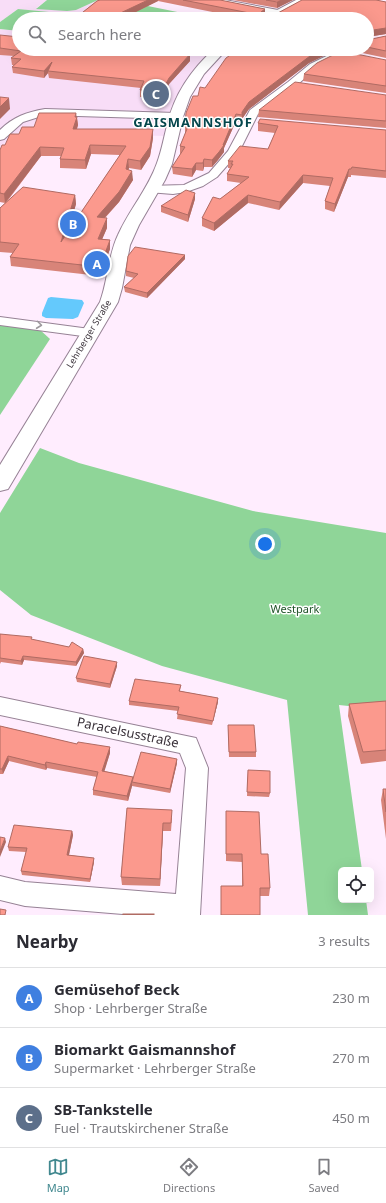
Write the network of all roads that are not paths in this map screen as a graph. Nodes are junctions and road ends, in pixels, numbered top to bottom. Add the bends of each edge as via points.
1 (212, 0) edge
2 (304, 0) edge
3 (273, 12) edge
4 (280, 12) edge
5 (214, 56) edge
6 (332, 56) edge
7 (292, 84) junction
8 (307, 86) edge
9 (176, 116) junction
10 (248, 120) junction
11 (264, 122) edge
12 (0, 137) edge
13 (152, 189) junction
14 (0, 321) edge
15 (90, 332) junction
16 (0, 484) edge
17 (0, 706) edge
18 (0, 888) edge
19 (188, 911) edge

1 - 3 street
2 - 4 street
5 - 9 street, Lehrberger Straße via 194,77 183,95
6 - 7 street via 313,66
7 - 8 street
7 - 10 street via 254,112
9 - 12 street via 45,112 16,120
9 - 13 street, Lehrberger Straße via 164,164
10 - 11 street
10 - 13 street via 233,152 213,175 199,184 186,188
13 - 15 street, Lehrberger Straße via 124,239 112,296
14 -> 15 street
15 - 16 street, Lehrberger Straße
17 - 19 street, Paracelsusstraße via 188,744 197,768
18 - 19 street, Paracelsusstraße via 25,894

